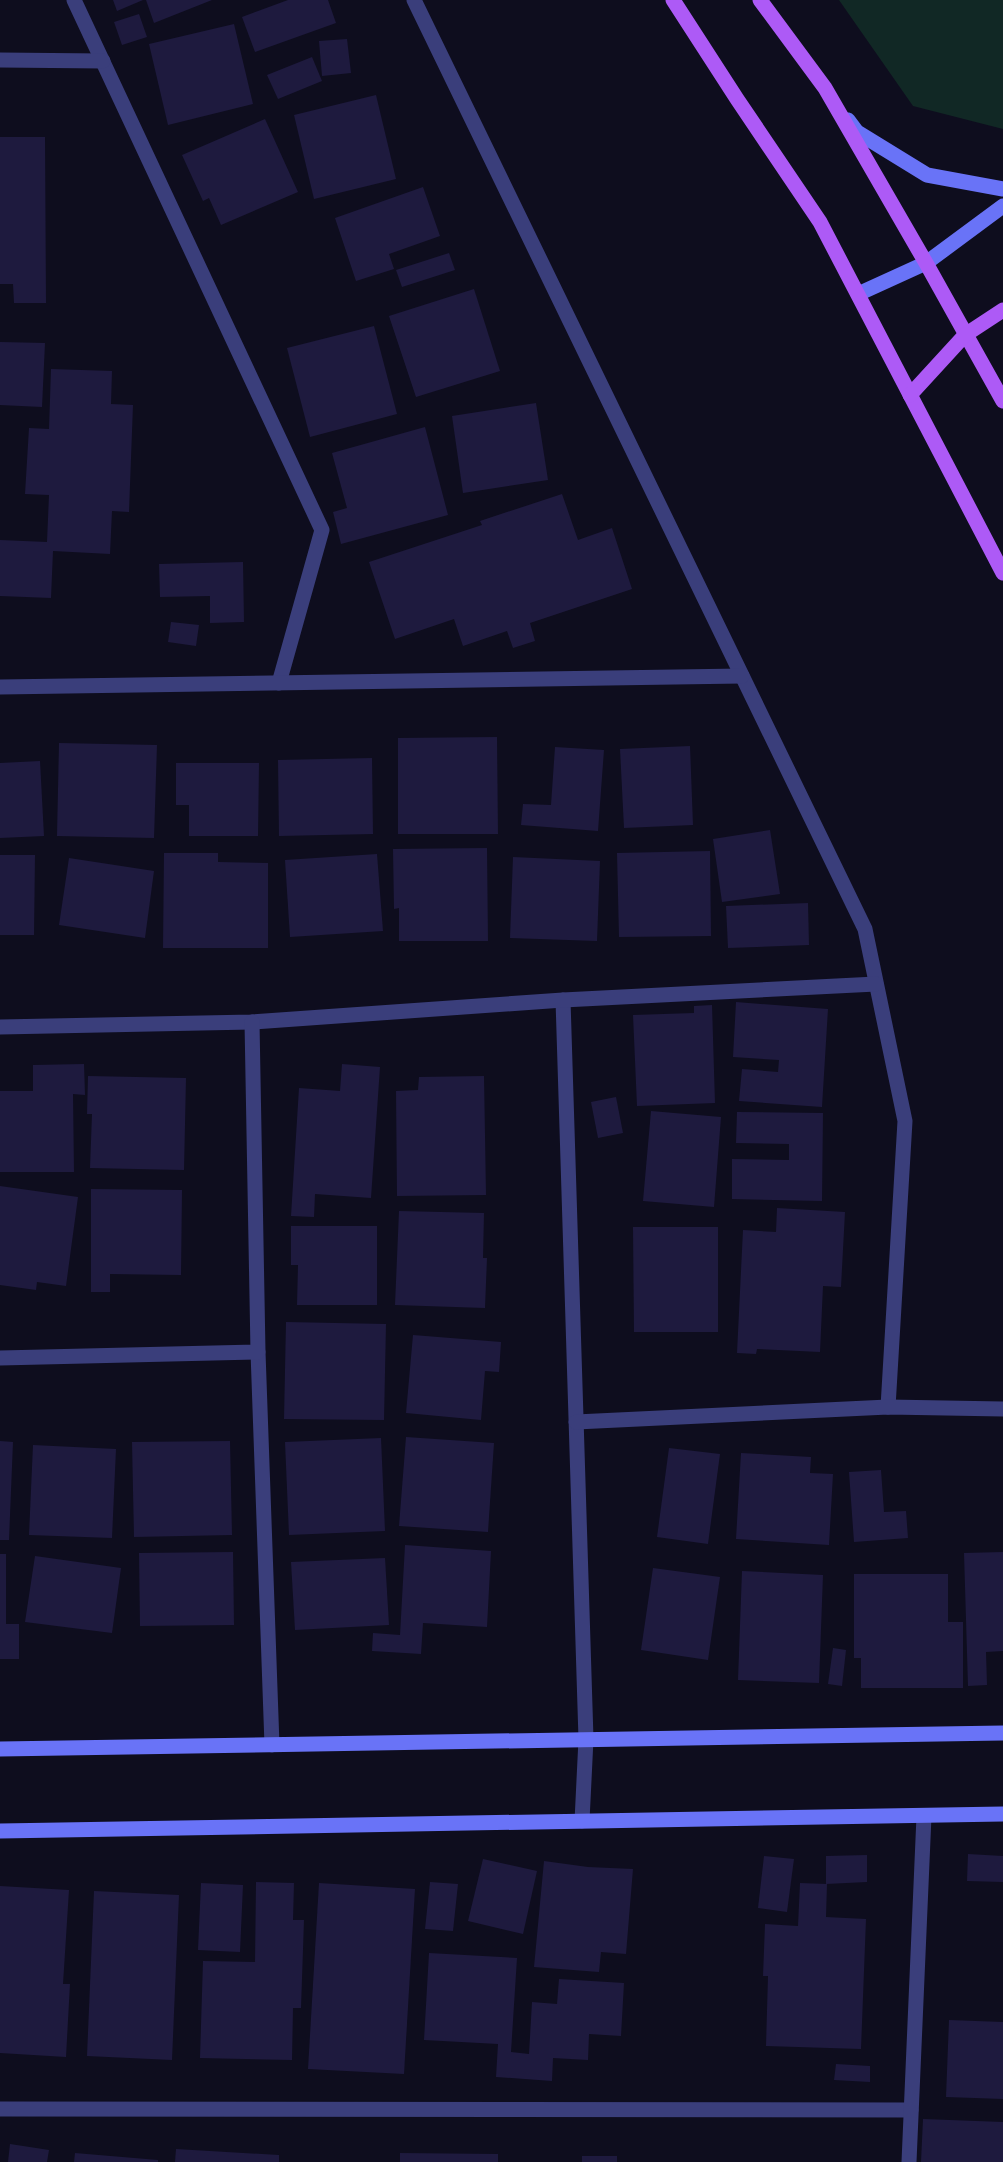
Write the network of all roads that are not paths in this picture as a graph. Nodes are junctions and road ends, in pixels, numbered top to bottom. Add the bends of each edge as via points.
1 (74, 0) edge
2 (414, 0) edge
3 (673, 0) edge
4 (760, 0) edge
5 (0, 60) edge
6 (103, 61) junction
7 (825, 88) junction
8 (1003, 189) edge
9 (1003, 206) edge
10 (926, 263) junction
11 (858, 294) junction
12 (1003, 310) edge
13 (965, 335) junction
14 (910, 395) junction
15 (1003, 401) edge
16 (1003, 573) edge
17 (742, 676) junction
18 (279, 683) junction
19 (0, 687) edge
20 (876, 984) junction
21 (563, 1000) junction
22 (252, 1022) junction
23 (0, 1027) edge
24 (258, 1352) junction
25 (0, 1358) edge
26 (888, 1407) junction
27 (1003, 1409) edge
28 (576, 1422) junction
29 (1003, 1733) edge
30 (586, 1739) junction
31 (272, 1745) junction
32 (0, 1749) edge
33 (1003, 1814) edge
34 (924, 1816) junction
35 (582, 1821) junction
36 (0, 1831) edge
37 (0, 2109) edge
38 (911, 2110) junction
39 (909, 2162) edge

1 - 6 street
2 - 17 street
3 - 11 main road via 820,222
4 - 7 main road
5 - 6 street
6 - 18 street via 322,530
7 - 8 main road via 857,132 927,175
7 - 10 main road
9 - 10 main road
10 - 11 main road
10 - 13 main road
11 - 14 main road
12 - 13 main road
13 - 14 main road
13 - 15 main road
14 - 16 main road
17 - 18 street
17 - 20 street via 865,930
18 - 19 street
20 - 21 street
20 - 26 street via 905,1121
21 - 22 street
21 - 28 street
22 - 23 street
22 - 24 street
24 - 25 street
24 - 31 street
26 - 27 street
26 - 28 street
28 - 30 street
29 - 30 main road
30 - 31 main road
30 - 35 street
31 - 32 main road
33 - 34 main road
34 - 35 main road
34 - 38 street
35 - 36 main road
37 - 38 street
38 - 39 street

